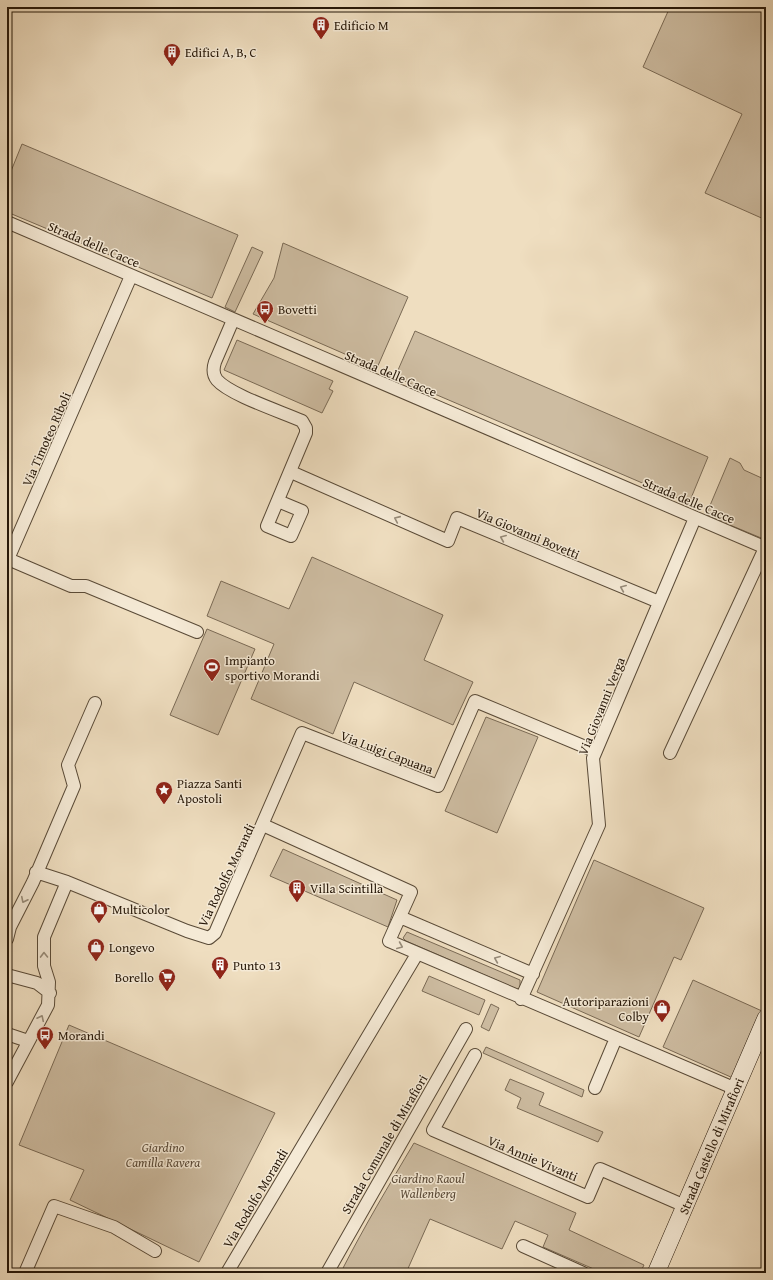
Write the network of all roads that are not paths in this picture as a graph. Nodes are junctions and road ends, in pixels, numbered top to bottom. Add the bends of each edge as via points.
1 (7, 222) edge
2 (131, 276) junction
3 (233, 320) junction
4 (291, 472) junction
5 (278, 501) dead end
6 (695, 518) junction
7 (766, 548) edge
8 (659, 602) junction
9 (197, 632) dead end
10 (95, 703) dead end
11 (595, 751) junction
12 (670, 753) dead end
13 (263, 825) junction
14 (36, 872) junction
15 (67, 882) junction
16 (400, 917) junction
17 (7, 939) edge
18 (417, 954) junction
19 (533, 974) junction
20 (7, 975) edge
21 (50, 993) junction
22 (521, 998) junction
23 (766, 1018) edge
24 (466, 1029) dead end
25 (7, 1034) edge
26 (616, 1038) junction
27 (28, 1041) junction
28 (475, 1055) dead end
29 (7, 1082) edge
30 (595, 1088) dead end
31 (736, 1089) junction
32 (685, 1206) junction
33 (523, 1246) dead end
34 (155, 1251) dead end
35 (228, 1271) dead end
36 (25, 1273) edge
37 (327, 1273) edge
38 (583, 1273) edge
39 (656, 1273) edge

1 - 2 street, Strada delle Cacce
2 - 3 street, Strada delle Cacce
2 - 9 street, Via Timoteo Riboli via 8,559 71,586 86,586
3 - 4 street via 215,362 214,376 230,390 305,424 306,433
3 - 6 street, Strada delle Cacce
4 - 5 street
8 -> 4 street, Via Giovanni Bovetti via 458,518 448,541
6 - 7 street, Strada delle Cacce
6 - 8 street, Via Giovanni Verga
7 - 12 street, Strada delle Cacce
8 - 11 street, Via Giovanni Verga
10 - 14 street via 68,765 74,786
11 - 13 street, Via Luigi Capuana via 475,701 438,786 302,733
11 - 19 street, Via Giovanni Verga via 592,764 599,825
13 - 15 street, Via Rodolfo Morandi via 215,933 209,938
13 - 16 street, Via Rodolfo Morandi via 411,892
14 - 15 street, Via Rodolfo Morandi
14 -> 17 street via 10,927
21 -> 15 street via 44,966 44,938
16 -> 18 street, Via Rodolfo Morandi via 389,941
19 -> 16 street
18 - 22 street, Via Rodolfo Morandi
18 - 35 street, Via Rodolfo Morandi
19 - 22 street
20 - 21 street via 37,983
27 -> 21 street via 48,1005
22 - 26 street, Via Rodolfo Morandi
23 - 31 street, Strada Castello di Mirafiori
24 - 37 street, Strada Comunale di Mirafiori
25 - 27 street
26 - 30 street
26 - 31 street, Via Rodolfo Morandi
27 - 29 street
28 - 32 street, Via Annie Vivanti via 433,1130 588,1197 600,1169
31 - 32 street, Strada Castello di Mirafiori
32 - 39 street, Strada Castello di Mirafiori
33 - 38 street
34 - 36 street via 114,1227 54,1206

